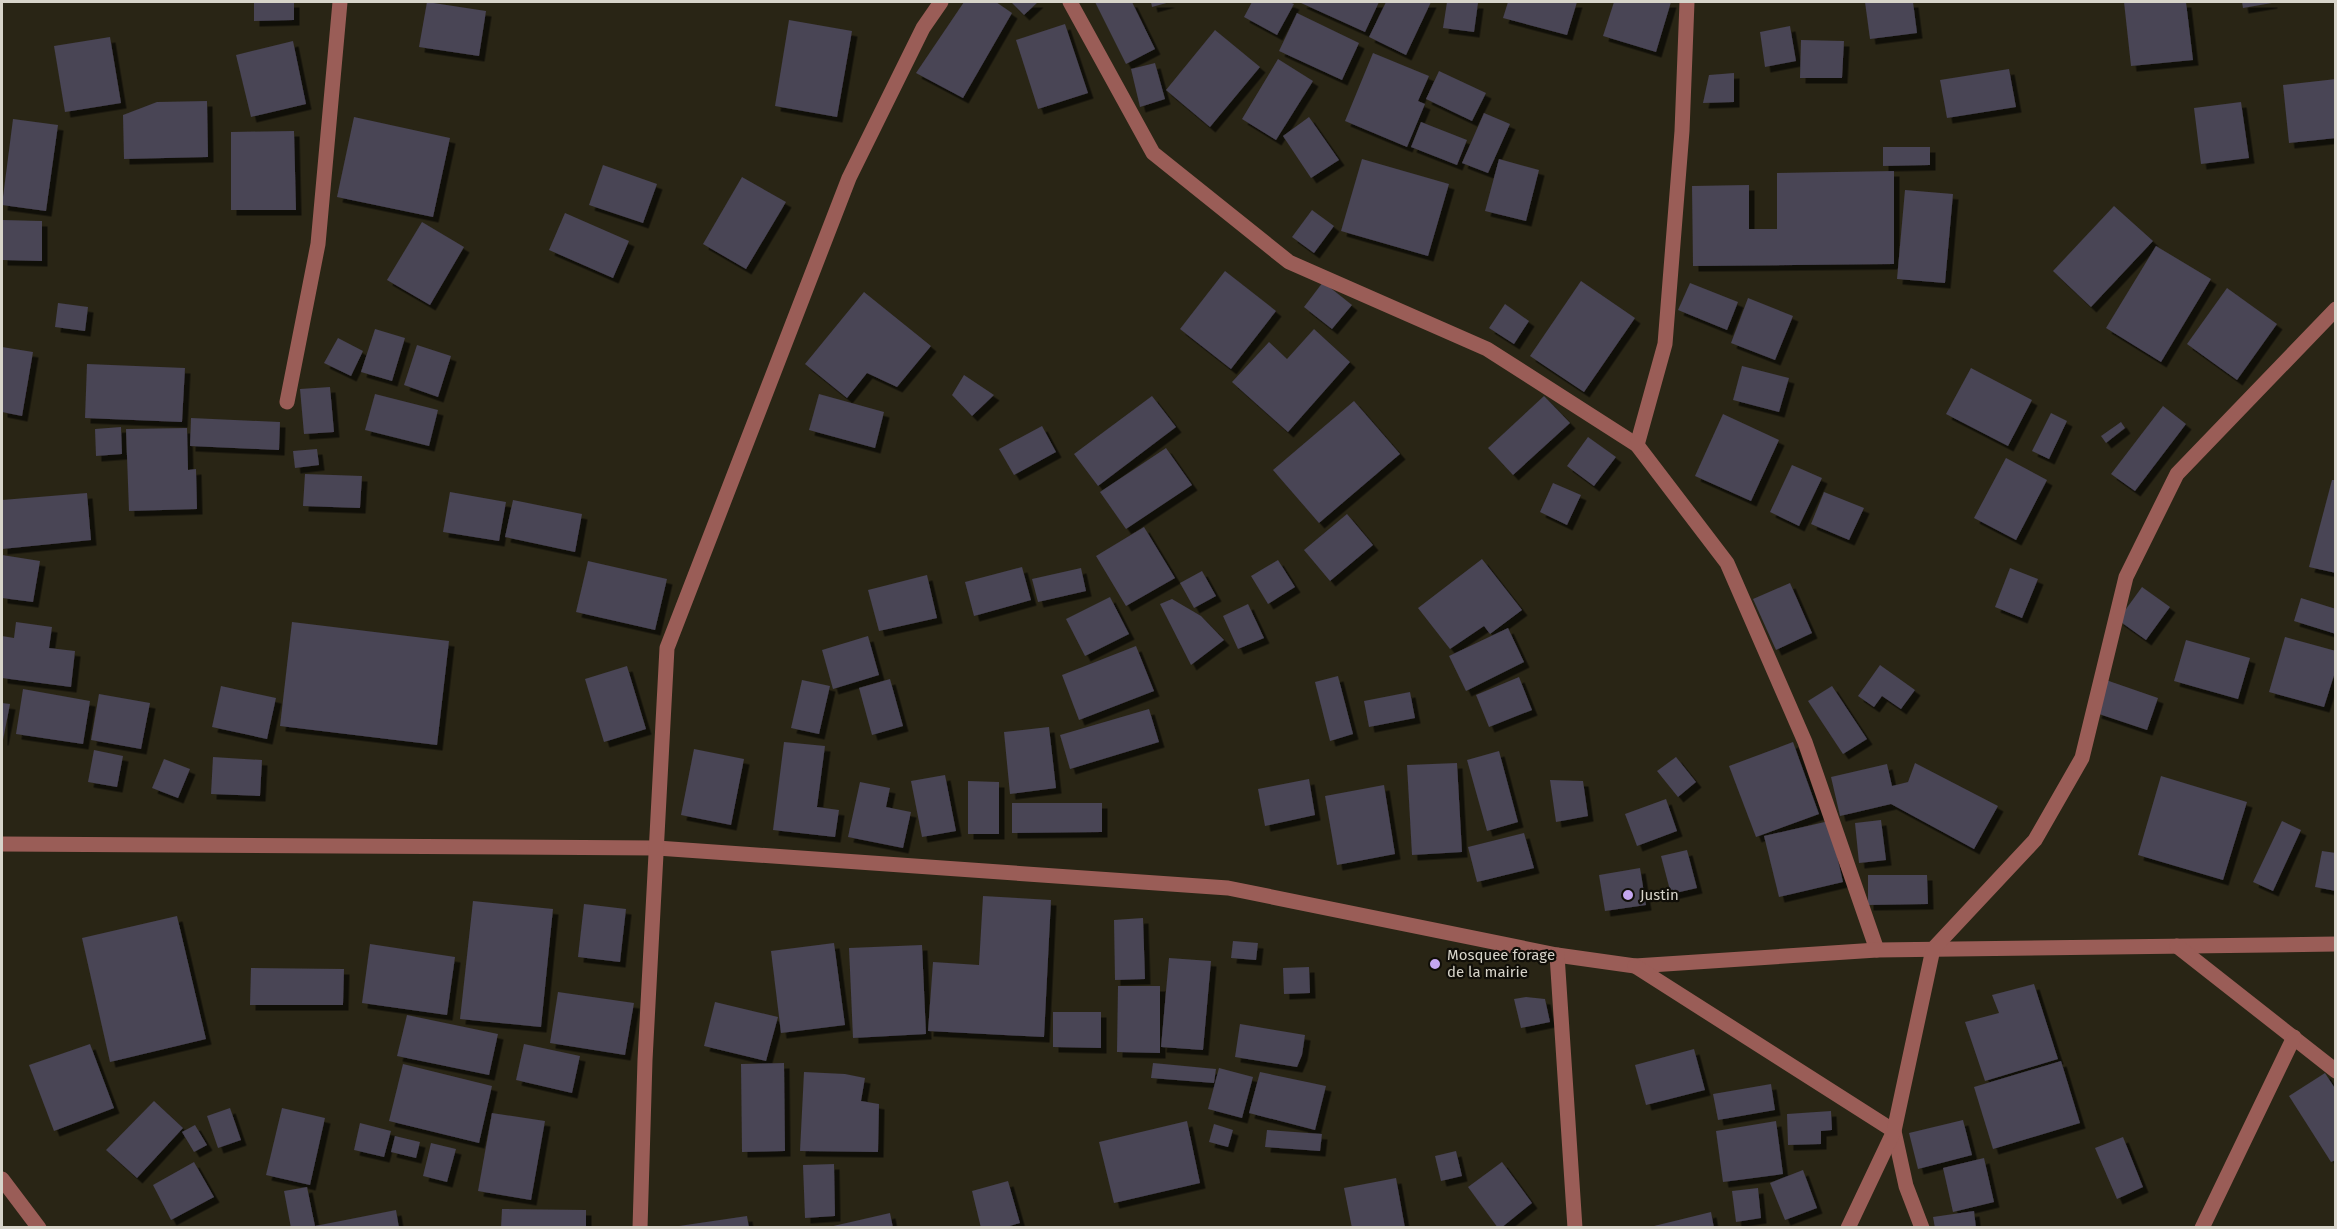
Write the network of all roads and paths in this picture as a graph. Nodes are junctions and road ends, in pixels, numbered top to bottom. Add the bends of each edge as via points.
1 (340, 2) edge
2 (941, 2) edge
3 (1070, 2) edge
4 (1687, 2) edge
5 (2336, 309) edge
6 (287, 402) dead end
7 (1637, 445) junction
8 (2, 844) edge
9 (657, 848) junction
10 (2336, 944) edge
11 (2178, 946) junction
12 (1933, 949) junction
13 (1877, 950) junction
14 (1557, 955) junction
15 (1635, 966) junction
16 (2295, 1037) junction
17 (2336, 1071) edge
18 (1894, 1131) junction
19 (2, 1179) edge
20 (39, 1227) edge
21 (640, 1227) edge
22 (1575, 1227) edge
23 (1848, 1227) edge
24 (1922, 1227) edge
25 (2202, 1227) edge

1 - 6 street via 318,244
2 - 9 street via 923,28 849,178 667,648
3 - 7 street via 1153,153 1289,262 1487,349
4 - 7 street via 1682,131 1665,344
5 - 12 street via 2177,474 2127,577 2082,758 2035,840
7 - 13 street via 1727,563 1805,742
8 - 9 street
9 - 14 street via 1228,888
9 - 21 street
10 - 11 street
11 - 12 street
11 - 16 street
12 - 13 street
12 - 18 street
13 - 15 street
14 - 15 street
14 - 22 street
15 - 18 street
16 - 17 street
16 - 25 street
18 - 23 street
18 - 24 street via 1906,1186
19 - 20 street

